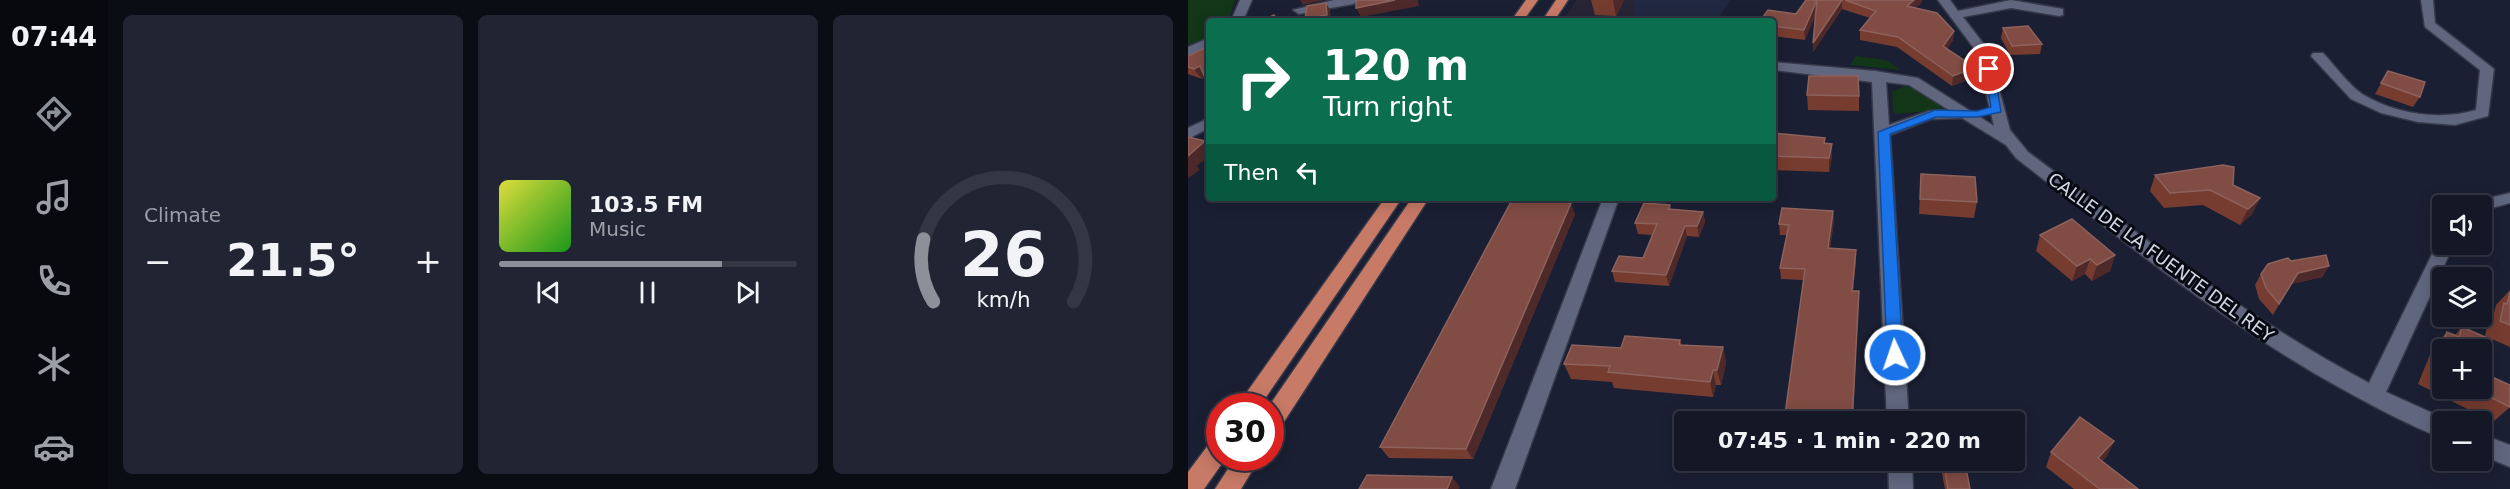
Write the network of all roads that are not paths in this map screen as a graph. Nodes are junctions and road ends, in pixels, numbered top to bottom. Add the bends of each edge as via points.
1 (1245, 0) edge
2 (1350, 0) edge
3 (1550, 0) edge
4 (1562, 0) edge
5 (1944, 0) edge
6 (2427, 0) edge
7 (1299, 10) dead end
8 (2059, 12) dead end
9 (1957, 15) junction
10 (1238, 18) edge
11 (1539, 18) edge
12 (1550, 18) edge
13 (1206, 43) edge
14 (1188, 52) edge
15 (2318, 56) dead end
16 (1776, 66) edge
17 (1875, 75) junction
18 (1995, 105) junction
19 (1964, 112) junction
20 (1206, 124) edge
21 (1884, 132) junction
22 (1188, 134) edge
23 (2008, 141) junction
24 (2510, 198) edge
25 (1392, 201) edge
26 (1419, 201) edge
27 (1610, 201) edge
28 (2492, 202) edge
29 (2440, 255) edge
30 (1257, 393) edge
31 (2373, 397) junction
32 (1284, 403) edge
33 (1897, 411) edge
34 (2432, 424) edge
35 (2492, 449) edge
36 (2510, 456) edge
37 (1206, 467) edge
38 (1239, 471) edge
39 (1900, 471) edge
40 (1190, 489) edge
41 (1227, 489) edge
42 (1503, 489) edge
43 (1901, 489) edge

1 - 10 street
2 - 7 street
3 - 11 highway
4 - 12 highway
5 - 9 street
6 - 15 street via 2429,24 2487,69 2483,113 2455,121 2386,110 2356,96
8 - 9 street via 2011,4
9 - 18 street via 1982,51
13 - 14 street
16 - 17 street, CALLE DE LA FUENTE DEL REY
17 - 19 street, CALLE DE LA FUENTE DEL REY via 1919,83
17 - 21 street via 1880,82
18 - 19 street
18 - 23 street
19 - 21 street via 1929,115
19 - 23 street, CALLE DE LA FUENTE DEL REY
20 - 22 street
21 - 33 street
23 - 31 street, CALLE DE LA FUENTE DEL REY via 2203,292 2289,350
24 - 28 street
25 - 30 highway
26 - 32 highway
27 - 42 street
29 - 31 street
31 - 34 street, CALLE DE LA FUENTE DEL REY
35 - 36 street
37 - 40 highway
38 - 41 highway
39 - 43 street

